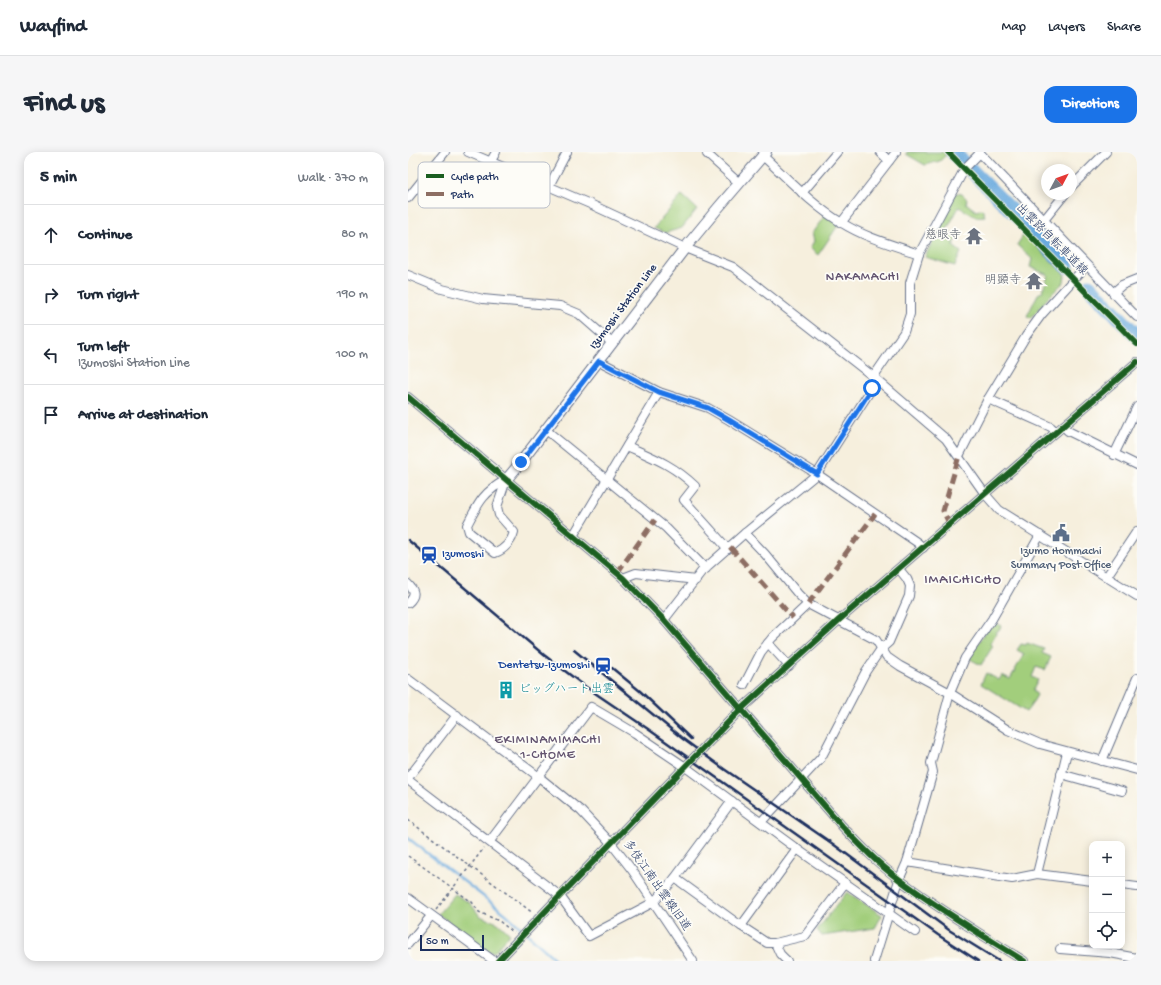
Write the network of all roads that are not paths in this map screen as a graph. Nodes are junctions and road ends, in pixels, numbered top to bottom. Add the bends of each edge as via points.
1 (445, 152) edge
2 (468, 152) edge
3 (496, 152) edge
4 (567, 152) edge
5 (837, 152) edge
6 (880, 152) edge
7 (896, 152) edge
8 (1106, 152) edge
9 (980, 153) edge
10 (707, 154) dead end
11 (765, 154) edge
12 (491, 161) joint
13 (889, 161) junction
14 (437, 162) edge
15 (1077, 181) edge
16 (739, 183) junction
17 (550, 184) edge
18 (418, 186) edge
19 (550, 186) edge
20 (802, 193) junction
21 (408, 198) edge
22 (1060, 200) edge
23 (1044, 220) junction
24 (841, 223) junction
25 (685, 248) junction
26 (919, 254) junction
27 (1086, 266) junction
28 (408, 276) edge
29 (1137, 279) edge
30 (1113, 293) junction
31 (1137, 317) edge
32 (612, 343) junction
33 (599, 361) junction
34 (1137, 362) edge
35 (875, 378) junction
36 (659, 392) junction
37 (408, 397) edge
38 (988, 399) junction
39 (1137, 407) edge
40 (1063, 426) junction
41 (546, 430) junction
42 (1056, 432) junction
43 (627, 446) junction
44 (1114, 455) junction
45 (959, 456) junction
46 (1137, 465) edge
47 (817, 474) junction
48 (506, 480) junction
49 (607, 480) junction
50 (985, 494) junction
51 (1137, 530) edge
52 (745, 533) junction
53 (1040, 535) junction
54 (573, 536) junction
55 (924, 548) junction
56 (728, 549) junction
57 (706, 569) junction
58 (899, 570) junction
59 (1107, 576) junction
60 (623, 578) junction
61 (696, 580) junction
62 (408, 584) edge
63 (1137, 596) edge
64 (408, 603) edge
65 (808, 604) junction
66 (664, 620) junction
67 (839, 620) junction
68 (768, 643) junction
69 (881, 649) junction
70 (789, 666) junction
71 (1137, 678) edge
72 (408, 679) edge
73 (744, 685) dead end
74 (950, 693) junction
75 (740, 710) junction
76 (457, 715) junction
77 (1067, 752) junction
78 (1102, 761) junction
79 (684, 766) junction
80 (1137, 770) edge
81 (1061, 774) junction
82 (539, 777) junction
83 (408, 779) edge
84 (800, 779) junction
85 (1122, 791) dead end
86 (732, 801) junction
87 (760, 822) junction
88 (490, 841) junction
89 (611, 843) junction
90 (797, 849) junction
91 (907, 862) junction
92 (1038, 874) junction
93 (675, 878) junction
94 (899, 880) junction
95 (1089, 881) edge
96 (845, 883) junction
97 (1125, 885) edge
98 (1137, 887) edge
99 (560, 896) junction
100 (408, 898) edge
101 (654, 902) junction
102 (888, 913) junction
103 (431, 916) junction
104 (741, 926) junction
105 (915, 932) dead end
106 (775, 943) junction
107 (408, 944) edge
108 (1060, 949) dead end
109 (1137, 958) edge
110 (494, 961) edge
111 (498, 961) edge
112 (693, 961) edge
113 (787, 961) edge
114 (874, 961) edge
115 (1024, 961) edge

1 - 14 street
2 - 12 street
3 - 12 street
4 - 17 street
5 - 20 street
6 - 13 street
7 - 13 street
8 - 15 street
9 - 23 street
9 - 26 street via 965,168
10 - 16 street
11 - 16 main road, Izumoshi Station Line
11 - 20 street
13 - 24 street
16 - 25 main road, Izumoshi Station Line
18 - 21 street
19 - 25 street
20 - 24 street
22 - 23 street
23 - 27 street
24 - 26 street via 871,238
25 - 32 main road, Izumoshi Station Line
25 - 35 street via 733,267
26 - 35 street via 910,283 910,314 904,332
27 - 30 street
27 - 38 street via 1042,314
28 - 32 street via 442,289 483,299 560,306 579,314
29 - 30 street via 1122,285
30 - 31 street
32 - 33 main road, Izumoshi Station Line
33 - 36 street
33 - 41 main road, Izumoshi Station Line
34 - 40 street
35 - 45 street via 946,439
35 - 47 street via 872,388
36 - 43 street
36 - 47 street via 713,411
37 - 48 street
38 - 42 street via 1051,427
38 - 45 street
39 - 44 street
40 - 42 street
40 - 44 street
41 - 48 main road, Izumoshi Station Line
41 - 49 street
42 - 50 street
43 - 49 street
43 - 56 street via 662,461 695,486 684,500
44 - 46 street
45 - 50 street
47 - 52 street
47 - 55 street
48 - 48 street via 497,507 499,515 514,532 501,551 495,553 470,532 467,525 478,504 492,487
48 - 54 street
49 - 54 street
49 - 57 street via 666,528
50 - 53 street via 999,510
50 - 55 street
51 - 59 street
52 - 56 street
52 - 65 street
53 - 59 street
53 - 74 street via 992,619 965,658
54 - 60 street
55 - 58 street
56 - 57 street
57 - 61 street
58 - 67 street
58 - 69 street via 910,586 910,596 889,642
59 - 63 street
60 - 61 street via 636,573
60 - 66 street
61 - 66 street
62 - 64 street via 415,595
65 - 67 street
65 - 68 street
66 - 75 street
67 - 69 street via 876,640
67 - 70 street
68 - 70 street
68 - 73 street
69 - 74 street via 900,666
69 - 84 street via 866,671 821,758
70 - 75 street
71 - 78 street
72 - 76 street, 多伎江南出雲線旧道
74 - 77 street via 1008,730
74 - 91 street via 931,763 933,772
75 - 79 street
75 - 84 street
76 - 82 street, 多伎江南出雲線旧道
76 - 83 street
77 - 78 street
77 - 81 street
78 - 80 street
79 - 82 street via 591,707
79 - 86 street
79 - 89 street
81 - 85 street
81 - 92 street
82 - 88 street
82 - 89 street, 多伎江南出雲線旧道 via 581,811
83 - 88 street
84 - 87 street
84 - 94 street via 842,826
86 - 87 street
86 - 93 street
87 - 90 street
88 - 99 street
89 - 99 street
89 - 101 street, 多伎江南出雲線旧道
90 - 96 street
90 - 104 street
91 - 92 street via 1012,879
91 - 94 street
92 - 95 street
93 - 101 street
93 - 104 street
94 - 102 street
94 - 115 street
96 - 102 street
96 - 106 street via 805,936
97 - 98 street
99 - 101 street via 590,936
99 - 111 street
100 - 103 street
101 - 112 street, 多伎江南出雲線旧道
102 - 105 street
102 - 114 street
103 - 107 street
103 - 110 street
104 - 106 street via 767,943
106 - 113 street
108 - 109 street

